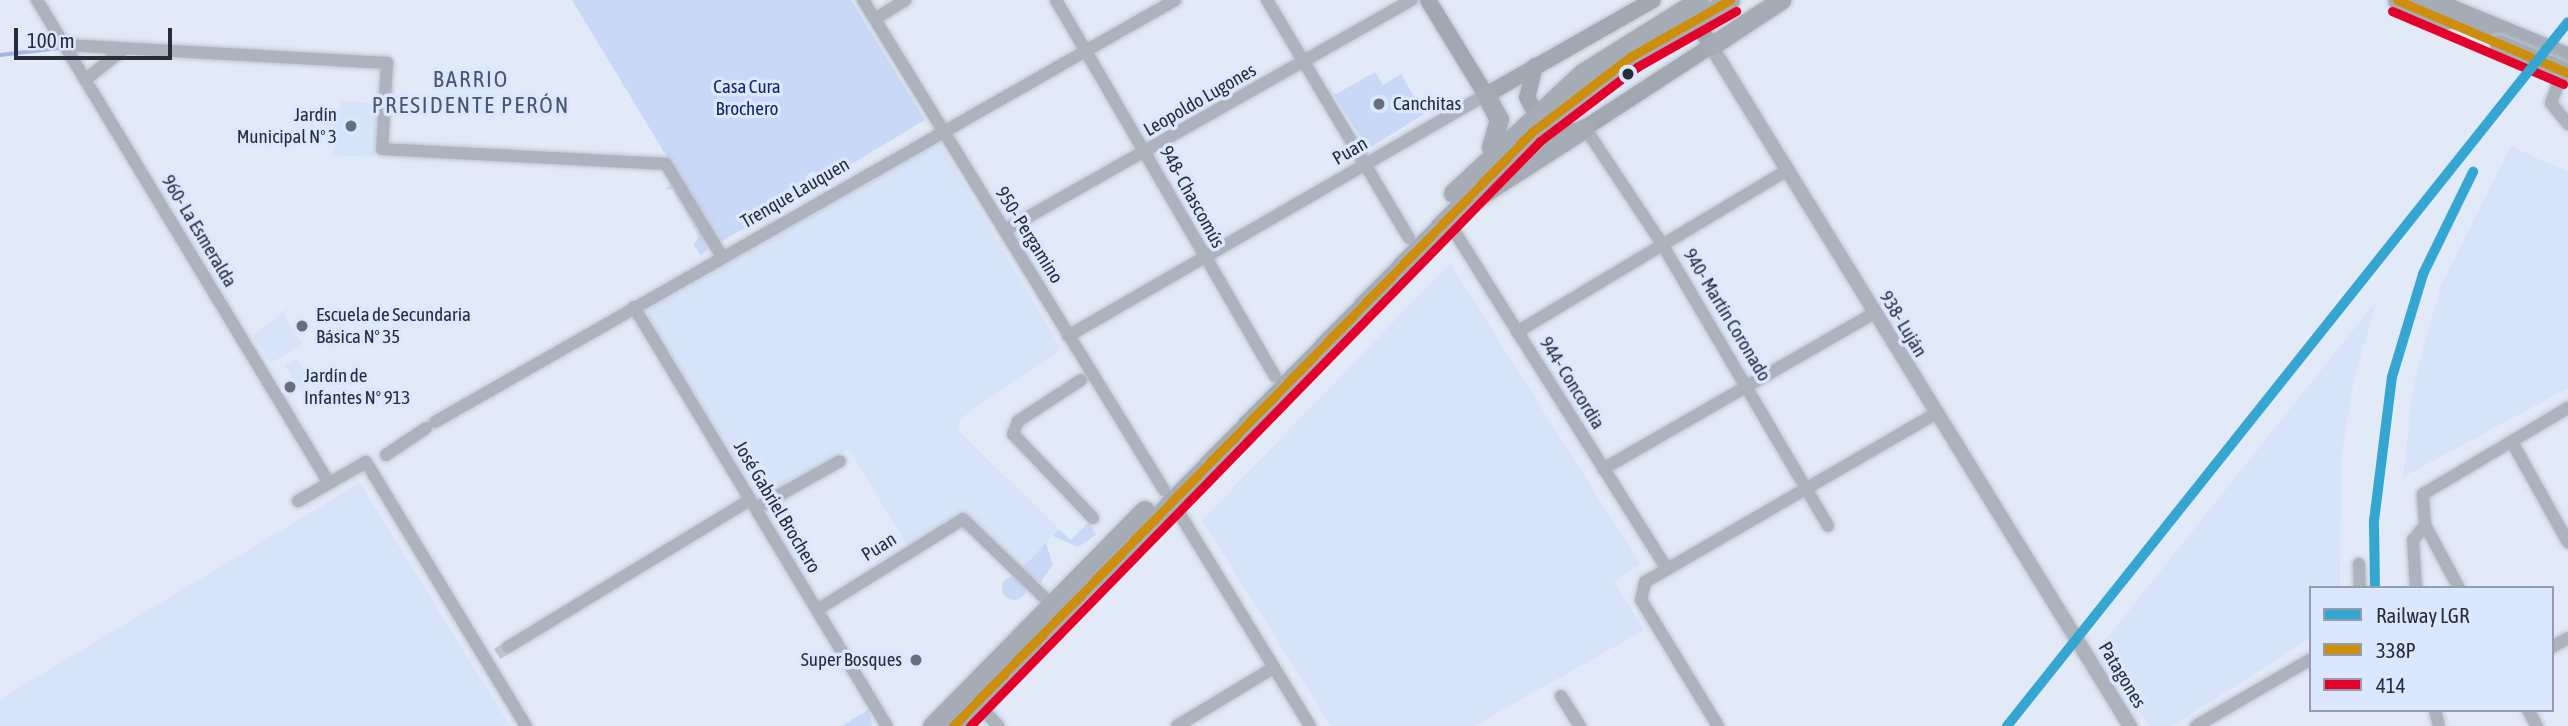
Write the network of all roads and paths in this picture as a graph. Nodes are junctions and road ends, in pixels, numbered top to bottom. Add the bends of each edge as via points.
1 (37, 0) edge
2 (863, 0) edge
3 (906, 0) edge
4 (1056, 0) edge
5 (1175, 0) edge
6 (1267, 0) edge
7 (1412, 0) edge
8 (1428, 0) edge
9 (1653, 0) edge
10 (1730, 0) edge
11 (1782, 0) edge
12 (2397, 0) edge
13 (2430, 0) edge
14 (1691, 6) edge
15 (874, 19) junction
16 (2502, 38) junction
17 (65, 46) junction
18 (1711, 46) junction
19 (124, 49) junction
20 (1086, 51) junction
21 (2568, 59) edge
22 (1303, 63) junction
23 (1535, 66) junction
24 (2568, 73) edge
25 (85, 79) junction
26 (1486, 95) junction
27 (1537, 118) junction
28 (2568, 124) edge
29 (1585, 128) junction
30 (939, 131) junction
31 (1146, 154) junction
32 (1365, 166) junction
33 (1788, 170) junction
34 (1473, 173) junction
35 (1446, 218) junction
36 (1005, 230) junction
37 (1409, 238) junction
38 (1662, 244) junction
39 (722, 257) junction
40 (1204, 261) junction
41 (634, 307) junction
42 (1874, 313) junction
43 (1517, 332) junction
44 (1068, 336) junction
45 (1275, 376) junction
46 (1081, 380) dead end
47 (1748, 387) junction
48 (2568, 408) edge
49 (1936, 413) junction
50 (2512, 442) junction
51 (374, 461) junction
52 (841, 461) dead end
53 (1603, 469) junction
54 (329, 483) junction
55 (1807, 488) junction
56 (1168, 495) junction
57 (298, 501) dead end
58 (753, 504) junction
59 (1093, 518) dead end
60 (2425, 525) junction
61 (1828, 526) dead end
62 (2568, 542) edge
63 (2359, 564) dead end
64 (1666, 568) junction
65 (2360, 586) edge
66 (2416, 586) edge
67 (2458, 586) edge
68 (1051, 604) junction
69 (817, 610) junction
70 (2066, 620) joint
71 (497, 654) junction
72 (2309, 660) edge
73 (1273, 668) junction
74 (1561, 696) dead end
75 (976, 702) junction
76 (526, 726) edge
77 (887, 726) edge
78 (932, 726) edge
79 (953, 726) edge
80 (998, 726) edge
81 (1177, 726) edge
82 (1310, 726) edge
83 (1580, 726) edge
84 (1718, 726) edge
85 (2130, 726) edge
86 (2196, 726) edge

1 - 17 street, 960- La Esmeralda
2 - 15 street, 950- Pergamino
3 - 15 street
4 - 20 street, 948- Chascomús
5 - 20 street, Trenque Lauquen
6 - 22 street
7 - 22 street, Leopoldo Lugones
8 - 26 main road
9 - 23 main road, Puan
10 - 14 main road
11 - 18 main road
12 - 16 main road
13 - 16 main road
14 - 18 main road
14 - 27 main road
15 - 30 street, 950- Pergamino
16 - 21 main road
16 - 24 main road, bridge
17 - 19 street
17 - 25 street, 960- La Esmeralda
18 - 29 main road
18 - 33 street, 938- Luján
19 - 25 street
19 - 39 street via 387,63 382,149 666,164
20 - 30 street, Trenque Lauquen
20 - 31 street, 948- Chascomús
21 - 28 street via 2551,103
22 - 31 street, Leopoldo Lugones
22 - 32 street
23 - 26 main road, Puan
23 - 27 main road via 1527,97
25 - 54 street, 960- La Esmeralda
26 - 32 street, Puan
26 - 34 main road via 1499,133
27 - 29 main road via 1566,134
27 - 34 main road
27 - 35 main road
29 - 35 main road
29 - 38 street, 940- Martín Coronado
30 - 36 street, 950- Pergamino
30 - 39 street, Trenque Lauquen
31 - 36 street, Leopoldo Lugones
31 - 40 street, 948- Chascomús
32 - 37 street
32 - 40 street, Puan
33 - 38 street
33 - 42 street, 938- Luján
34 - 37 main road
35 - 43 street, 944- Concordia
35 - 56 main road
36 - 44 street, 950- Pergamino
37 - 45 main road
38 - 43 street
38 - 47 street, 940- Martín Coronado
39 - 41 street, Trenque Lauquen
40 - 44 street, Puan
40 - 45 street, 948- Chascomús
41 - 51 street, Trenque Lauquen
41 - 58 street, José Gabriel Brochero
42 - 47 street
42 - 49 street, 938- Luján
43 - 53 street, 944- Concordia
44 - 56 street, 950- Pergamino
45 - 56 main road
46 - 59 street via 1013,430
47 - 53 street
47 - 55 street, 940- Martín Coronado
48 - 50 street
49 - 55 street
49 - 70 street, 938- Luján
50 - 60 street via 2423,494
50 - 62 street
51 - 54 street, Trenque Lauquen
51 - 71 street
52 - 58 street
53 - 64 street, 944- Concordia
54 - 57 street, Trenque Lauquen
55 - 61 street, 940- Martín Coronado
55 - 64 street
56 - 68 main road
56 - 73 street, 950- Pergamino
56 - 75 main road
58 - 69 street, José Gabriel Brochero
58 - 71 street
60 - 66 street via 2413,540
60 - 67 street
63 - 65 street
64 - 84 street via 1645,582 1641,600
68 - 69 street, Puan via 963,519
68 - 78 main road
69 - 77 street, José Gabriel Brochero
70 - 85 street, Patagones
71 - 76 street
72 - 86 street
73 - 81 street
73 - 82 street, 950- Pergamino
74 - 83 street
75 - 79 main road
75 - 80 street

